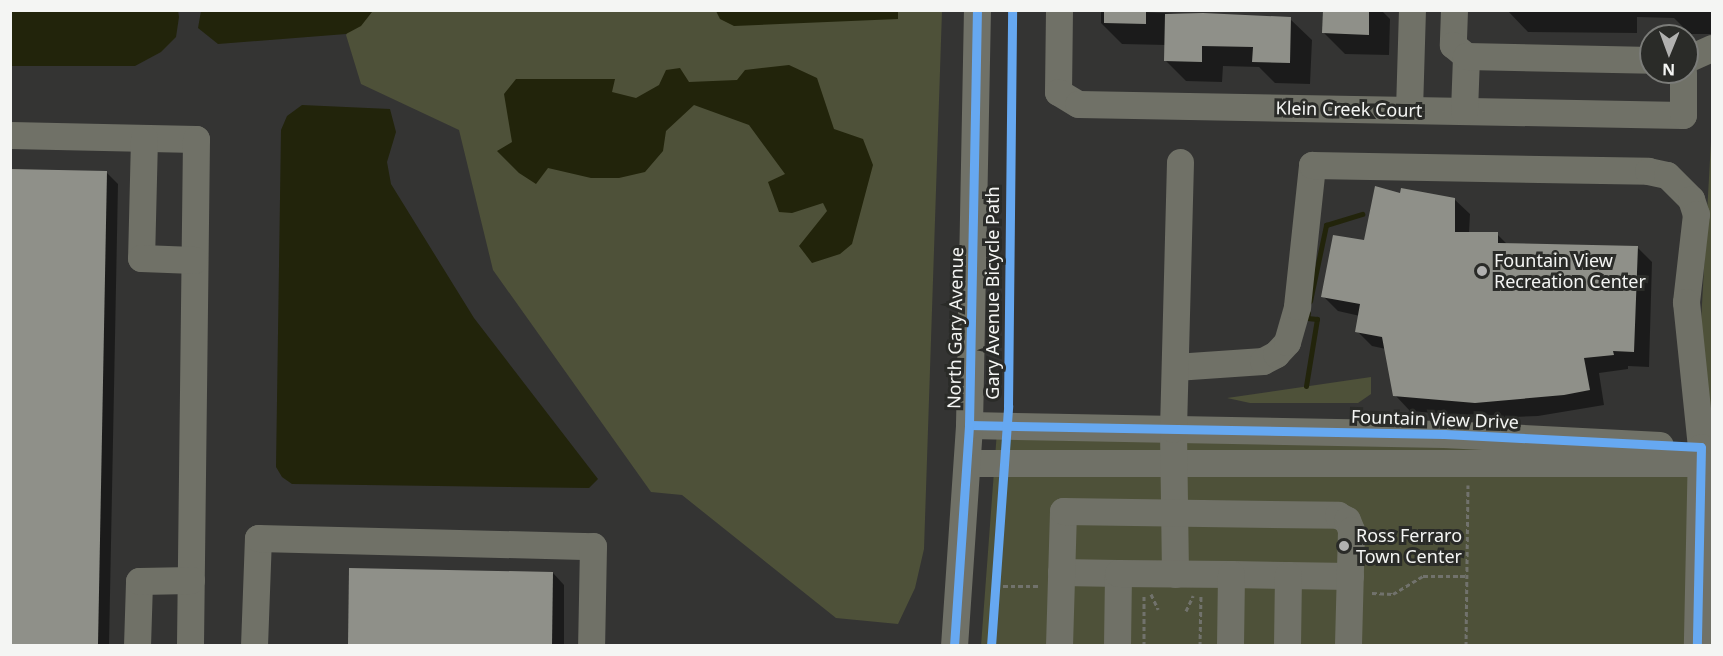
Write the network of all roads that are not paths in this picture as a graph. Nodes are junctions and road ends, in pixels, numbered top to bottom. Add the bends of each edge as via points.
1 (977, 10) edge
2 (1059, 10) edge
3 (1412, 10) edge
4 (1454, 10) edge
5 (1713, 48) edge
6 (1699, 54) edge
7 (1466, 56) junction
8 (1639, 60) edge
9 (1683, 84) edge
10 (1409, 110) junction
11 (1464, 111) junction
12 (10, 135) edge
13 (144, 138) junction
14 (1180, 162) dead end
15 (195, 260) junction
16 (1175, 367) junction
17 (969, 425) junction
18 (1173, 429) junction
19 (1700, 455) junction
20 (967, 463) junction
21 (1173, 464) junction
22 (1175, 513) junction
23 (1061, 572) junction
24 (1118, 573) junction
25 (1231, 574) junction
26 (1288, 575) junction
27 (1350, 576) junction
28 (191, 580) junction
29 (1185, 581) junction
30 (137, 645) edge
31 (190, 645) edge
32 (254, 645) edge
33 (591, 645) edge
34 (954, 645) edge
35 (1059, 645) edge
36 (1117, 645) edge
37 (1230, 645) edge
38 (1287, 645) edge
39 (1348, 645) edge
40 (1697, 645) edge

1 - 17 street, North Gary Avenue
2 - 10 street, Klein Creek Court via 1058,92 1078,104
3 - 10 street
4 - 7 street via 1453,45
5 - 6 street
7 - 8 street
7 - 11 street
9 - 11 street, Klein Creek Court via 1683,115
10 - 11 street, Klein Creek Court
12 - 13 street
13 - 15 street via 196,139
13 - 15 street via 141,258
14 - 16 street
15 - 28 street
16 - 18 street
16 - 19 street via 1263,361 1287,342 1297,306 1312,165 1648,171 1667,175 1691,199 1696,214 1686,302
17 - 18 street, Fountain View Drive
17 - 20 street, North Gary Avenue
18 - 19 street, Fountain View Drive via 1444,434
18 - 21 street
19 - 21 street
19 - 40 street
20 - 21 street
20 - 34 street, North Gary Avenue
21 - 22 street
22 - 23 street via 1063,511
22 - 27 street via 1338,515 1347,520 1351,530
22 - 29 street
23 - 24 street
23 - 35 street
24 - 29 street
24 - 36 street
25 - 26 street
25 - 29 street
25 - 37 street
26 - 27 street
26 - 38 street
27 - 39 street
28 - 30 street via 139,581
28 - 31 street
32 - 33 street via 258,538 593,546

